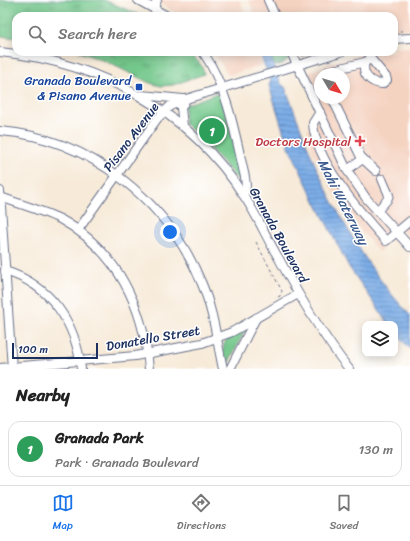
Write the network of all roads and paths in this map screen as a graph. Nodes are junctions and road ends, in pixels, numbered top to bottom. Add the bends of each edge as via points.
1 (138, 0) edge
2 (268, 0) edge
3 (155, 4) edge
4 (163, 12) edge
5 (273, 12) edge
6 (398, 32) edge
7 (409, 35) edge
8 (398, 38) edge
9 (0, 52) edge
10 (12, 53) edge
11 (30, 56) edge
12 (206, 56) edge
13 (310, 56) edge
14 (295, 58) edge
15 (372, 59) edge
16 (340, 68) edge
17 (222, 88) junction
18 (137, 94) junction
19 (186, 99) junction
20 (334, 104) edge
21 (164, 111) junction
22 (320, 112) junction
23 (183, 126) junction
24 (0, 131) edge
25 (363, 159) junction
26 (347, 170) junction
27 (376, 171) dead end
28 (118, 175) junction
29 (382, 179) dead end
30 (0, 191) edge
31 (244, 195) junction
32 (0, 197) edge
33 (378, 211) junction
34 (410, 221) edge
35 (78, 230) junction
36 (396, 232) junction
37 (256, 242) dead end
38 (410, 247) edge
39 (5, 271) junction
40 (298, 294) junction
41 (275, 298) dead end
42 (256, 318) junction
43 (216, 338) junction
44 (148, 354) junction
45 (80, 365) edge
46 (0, 368) edge
47 (12, 368) edge
48 (149, 369) edge
49 (223, 369) edge
50 (230, 369) edge
51 (349, 369) edge

1 - 3 street
2 - 5 street
3 - 4 street
6 - 7 path
7 - 8 street
9 - 10 street, Granada Boulevard
11 - 18 street, Granada Boulevard via 111,80
12 - 17 street
13 - 14 street, Pisano Avenue
14 - 17 street, Pisano Avenue via 277,71
14 - 22 street
15 - 16 street
17 - 19 street, Pisano Avenue
17 - 31 street via 245,177
18 - 19 street
18 - 21 street, Granada Boulevard
19 - 21 street, Pisano Avenue
19 - 23 street via 181,108
20 - 25 street
21 - 23 street, Granada Boulevard
21 - 28 street, Pisano Avenue
22 - 26 street
22 - 36 street via 313,123 314,131 323,155 336,177 386,241
23 - 31 street, Granada Boulevard via 216,158
24 - 28 street via 32,137 72,150
25 - 26 street
25 - 27 street
26 - 33 street
28 - 35 street, Pisano Avenue
28 - 43 street via 141,194 178,238 202,284
29 - 33 street via 389,195
30 - 32 street
31 - 40 street, Granada Boulevard
32 - 35 street via 59,219
32 - 39 street
33 - 36 street
34 - 36 street
35 - 44 street via 105,256 125,282 142,322
36 - 38 street
37 - 41 path via 282,291 280,296
39 - 45 street via 32,283 55,302 73,332
39 - 47 street
40 - 42 street, Donatello Street
40 - 51 street, Granada Boulevard via 319,329
42 - 43 street, Donatello Street
42 - 50 street
43 - 44 street, Donatello Street
43 - 49 street
44 - 45 street, Donatello Street
44 - 48 street
45 - 47 street, Donatello Street
46 - 47 street, Donatello Street

